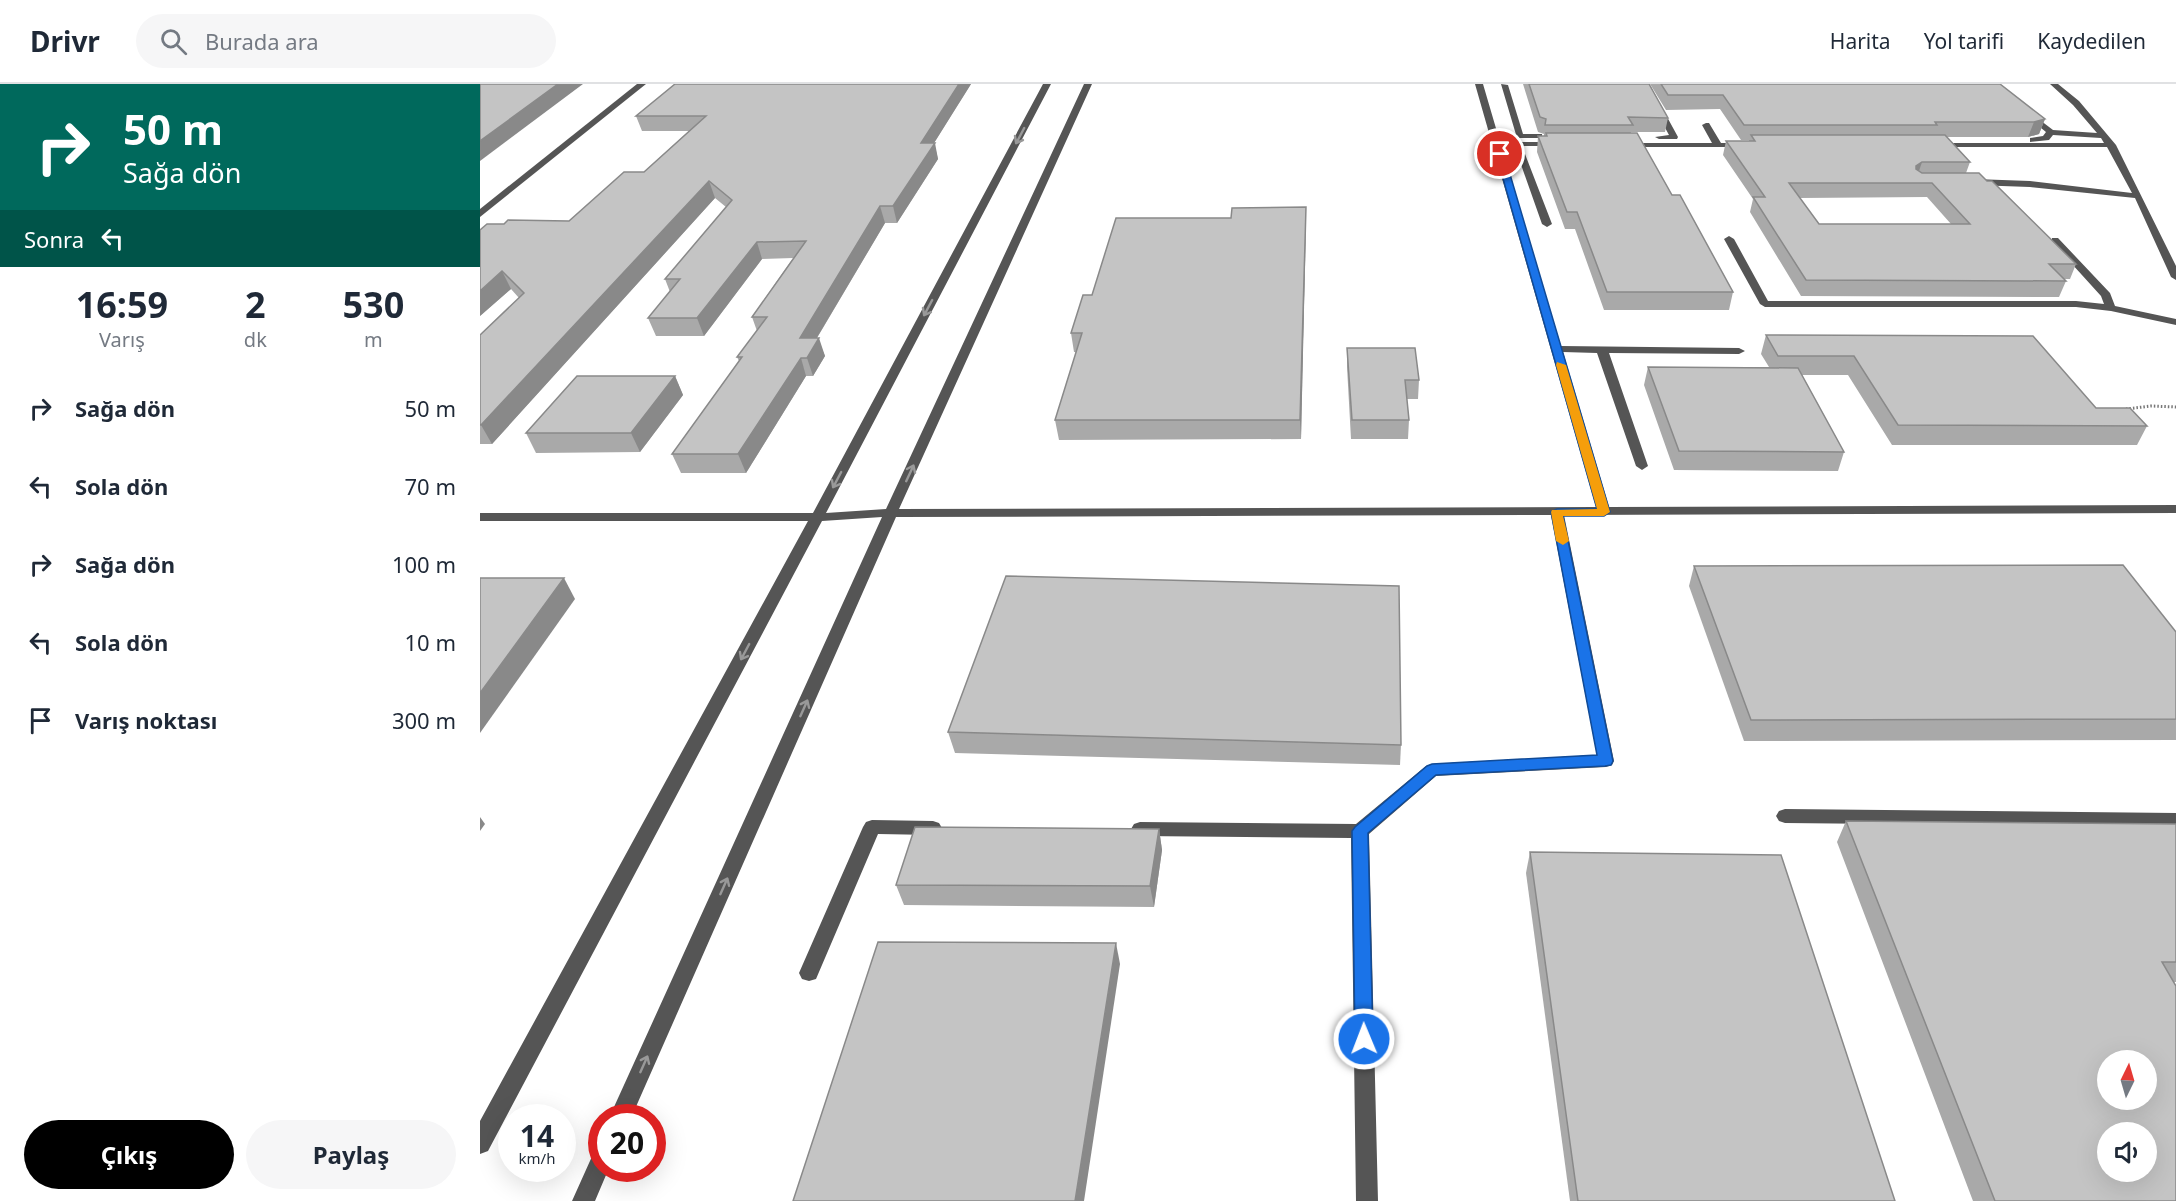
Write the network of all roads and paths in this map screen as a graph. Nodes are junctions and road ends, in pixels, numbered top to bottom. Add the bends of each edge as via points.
1 (642, 84) edge
2 (1047, 84) edge
3 (1088, 84) edge
4 (1479, 84) edge
5 (1645, 84) edge
6 (2054, 84) edge
7 (1504, 85) edge
8 (1496, 97) junction
9 (2017, 105) edge
10 (1706, 125) dead end
11 (2051, 132) junction
12 (2105, 136) junction
13 (1716, 142) junction
14 (1752, 142) edge
15 (2112, 145) junction
16 (1498, 149) junction
17 (1965, 182) edge
18 (2137, 196) junction
19 (480, 214) edge
20 (1547, 224) dead end
21 (1729, 239) dead end
22 (2055, 240) edge
23 (2176, 277) edge
24 (2111, 308) junction
25 (2176, 322) edge
26 (1556, 350) junction
27 (1602, 350) junction
28 (1739, 351) dead end
29 (2176, 407) edge
30 (2125, 409) edge
31 (1642, 466) dead end
32 (2176, 509) edge
33 (1557, 512) junction
34 (1604, 512) junction
35 (891, 513) junction
36 (480, 517) edge
37 (818, 517) junction
38 (1785, 816) dead end
39 (2176, 820) edge
40 (956, 828) edge
41 (1122, 829) edge
42 (1360, 831) junction
43 (808, 973) dead end
44 (627, 1104) edge
45 (480, 1143) edge
46 (592, 1182) edge
47 (583, 1201) edge
48 (1367, 1201) edge

1 - 19 street
2 -> 37 street
35 -> 3 street
4 - 8 street
5 - 13 street via 1674,137 1614,141
6 - 12 street via 2084,109
7 - 8 street
8 - 16 street
8 - 16 street via 1520,136 1567,140
9 - 11 street
10 - 13 street
11 - 12 street
11 - 15 street via 2046,138 2034,140 1924,142
12 - 15 street
13 - 14 street
15 - 18 street
16 - 20 street via 1521,154
16 - 26 street
17 - 18 street via 2030,184
18 - 23 street
21 - 24 street via 1765,304 2076,304
22 - 24 street via 2106,295
24 - 25 street
26 - 27 street
26 - 34 street
27 - 28 street
27 - 31 street
29 - 30 path
32 - 34 street
33 - 34 street
33 - 35 street
33 - 42 street via 1605,761 1432,770
35 - 37 street
44 -> 35 street
36 - 37 street
37 -> 45 street
38 - 39 street
40 - 43 street via 872,827
41 - 42 street
42 - 48 street
46 - 47 street

